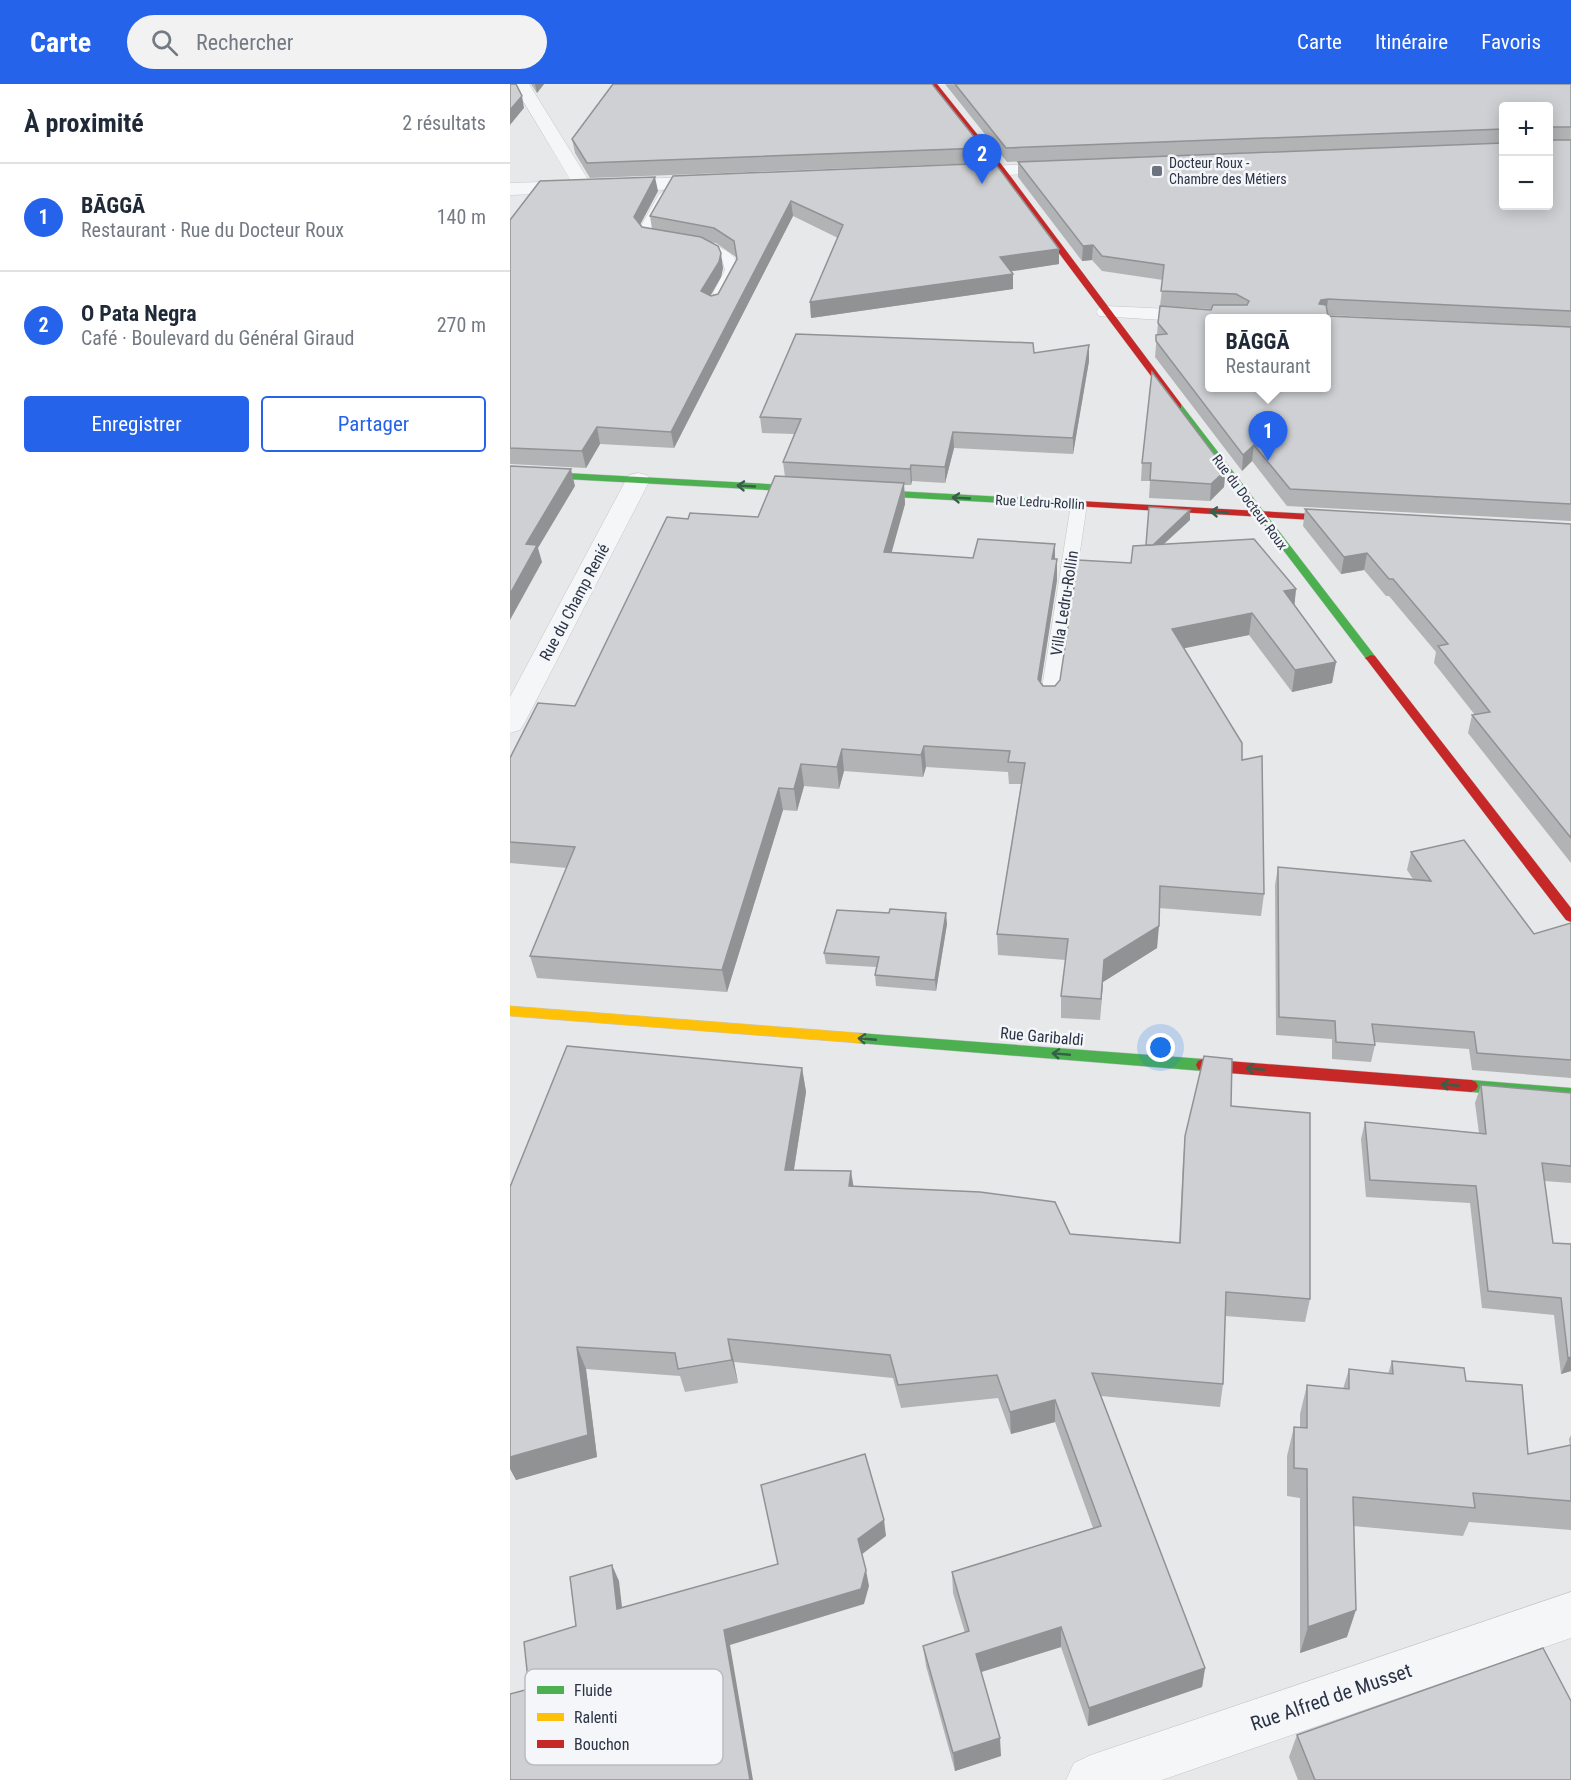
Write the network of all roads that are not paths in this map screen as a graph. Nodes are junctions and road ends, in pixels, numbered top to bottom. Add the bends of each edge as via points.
1 (521, 84) edge
2 (933, 84) edge
3 (1083, 167) edge
4 (1002, 171) junction
5 (940, 172) edge
6 (730, 181) edge
7 (671, 183) junction
8 (584, 186) junction
9 (510, 189) edge
10 (713, 306) edge
11 (1106, 312) junction
12 (1205, 317) edge
13 (510, 473) edge
14 (638, 480) junction
15 (1079, 504) junction
16 (1259, 514) junction
17 (1358, 519) edge
18 (519, 691) edge
19 (1049, 701) edge
20 (510, 724) edge
21 (1571, 916) edge
22 (510, 1011) edge
23 (1571, 1094) edge
24 (1571, 1615) edge
25 (1091, 1780) edge

1 - 8 street
2 - 4 street, Rue du Docteur Roux
3 - 4 street
4 - 5 street
4 - 11 street, Rue du Docteur Roux
6 - 7 street
7 - 8 street
7 - 10 lane via 644,231 649,237 711,247 728,257 731,270
8 - 9 street
11 - 12 street
11 - 16 street, Rue du Docteur Roux
13 - 14 street, Rue Ledru-Rollin
15 -> 14 street, Rue Ledru-Rollin
14 - 18 street, Rue du Champ Renié
16 -> 15 street, Rue Ledru-Rollin
15 - 19 lane, Villa Ledru-Rollin
16 - 17 street, Rue Ledru-Rollin
16 - 21 street, Rue du Docteur Roux
18 - 20 street, Rue du Champ Renié
23 -> 22 street, Rue Garibaldi
24 - 25 street, Rue Alfred de Musset

